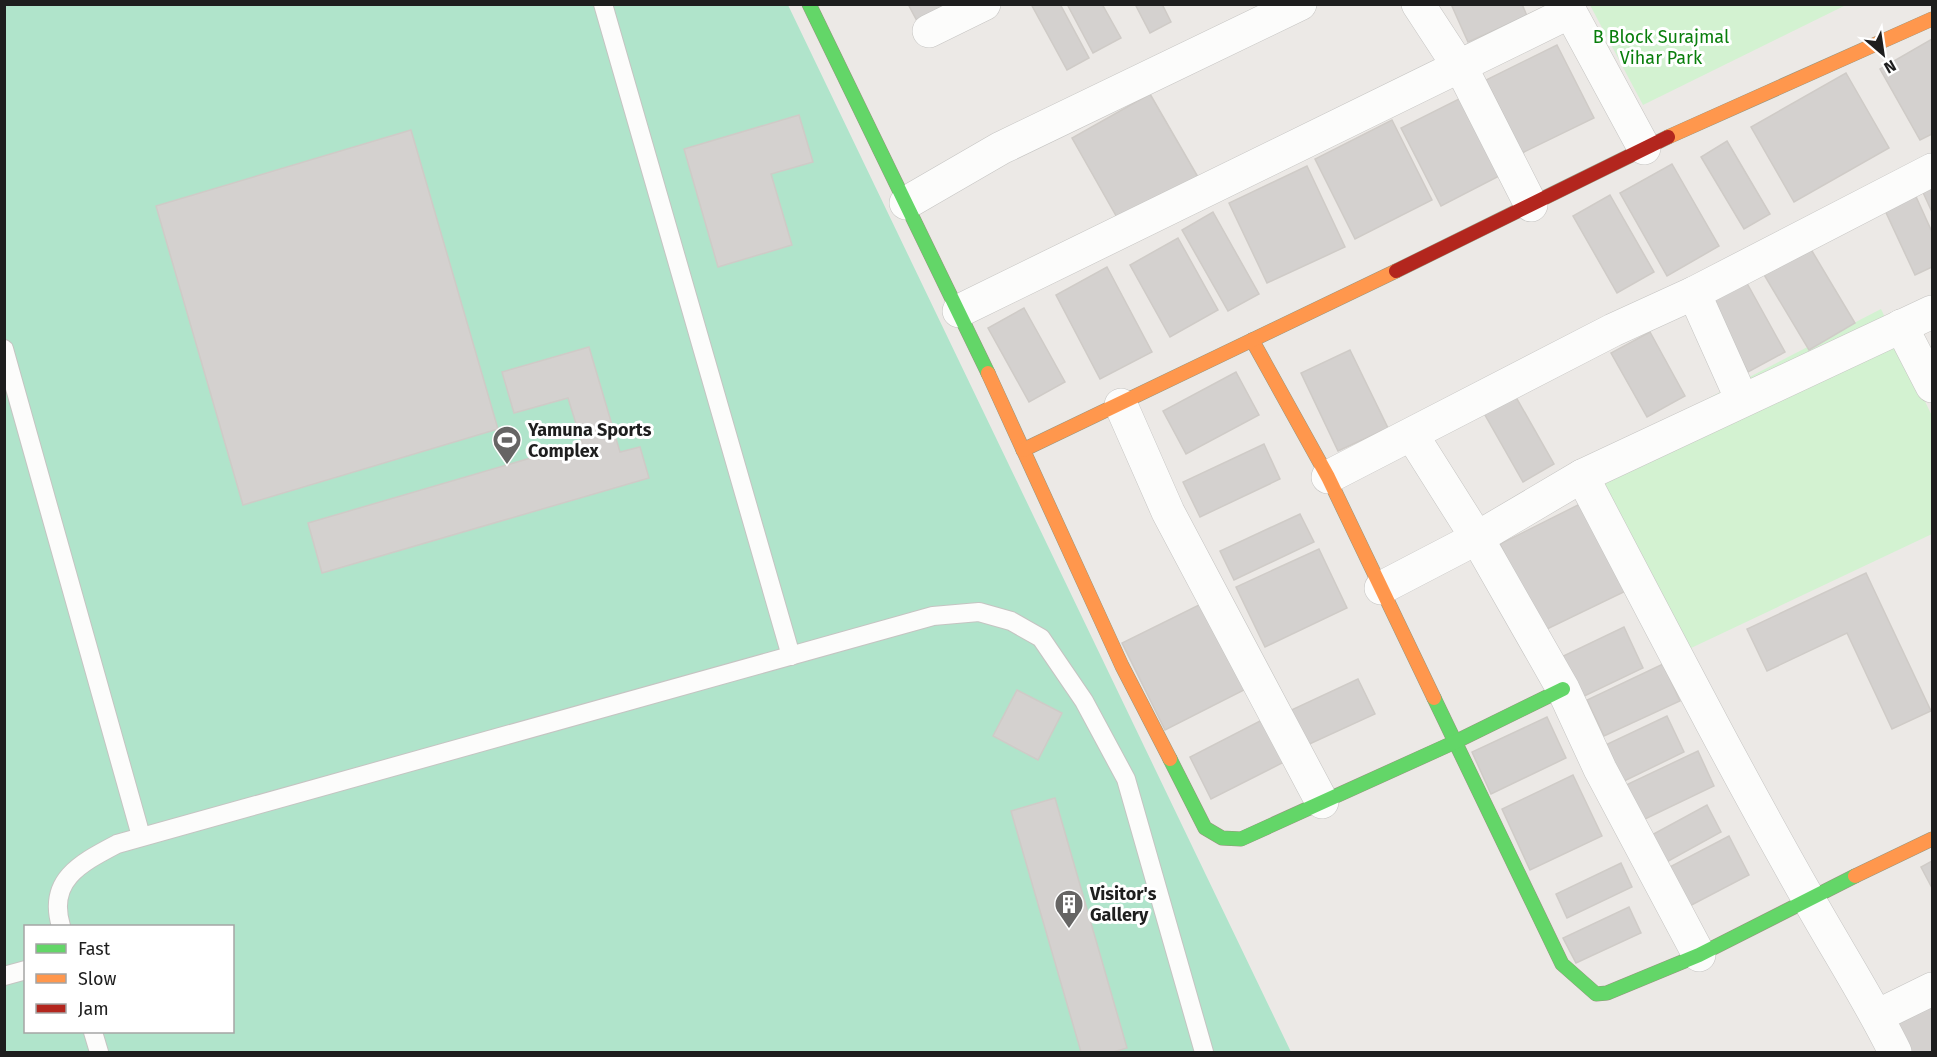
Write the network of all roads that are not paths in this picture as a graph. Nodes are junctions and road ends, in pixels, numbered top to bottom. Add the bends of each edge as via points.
1 (603, 4) edge
2 (809, 4) edge
3 (984, 4) edge
4 (1300, 4) edge
5 (1418, 4) edge
6 (1568, 8) edge
7 (1932, 19) edge
8 (929, 31) dead end
9 (1459, 66) junction
10 (1644, 147) junction
11 (1932, 170) edge
12 (906, 203) junction
13 (1531, 205) junction
14 (1694, 293) junction
15 (959, 311) junction
16 (1932, 312) edge
17 (1901, 326) junction
18 (1252, 340) junction
19 (4, 349) edge
20 (1932, 386) edge
21 (1742, 400) junction
22 (1121, 405) junction
23 (1412, 435) junction
24 (1023, 450) junction
25 (1582, 476) junction
26 (1328, 477) junction
27 (1478, 538) junction
28 (1381, 588) junction
29 (791, 656) junction
30 (1563, 689) junction
31 (1455, 742) junction
32 (1322, 802) junction
33 (141, 836) junction
34 (1932, 839) edge
35 (1808, 898) junction
36 (60, 925) edge
37 (1699, 955) junction
38 (24, 971) edge
39 (4, 976) edge
40 (1932, 989) edge
41 (1877, 1016) junction
42 (93, 1033) edge
43 (99, 1053) edge
44 (1204, 1053) edge
45 (1895, 1053) edge

1 - 29 lane
2 - 12 street
3 - 8 street
4 - 12 street via 1001,148
5 - 9 street
6 - 9 street
6 - 10 street
7 - 10 street
9 - 13 street
9 - 15 street
10 - 13 street
11 - 14 street
12 - 15 street
13 - 18 street
14 - 21 street
14 - 23 street via 1613,330
15 - 24 street
16 - 17 street
17 - 20 street
17 - 21 street
18 - 22 street
18 - 26 street
19 - 33 lane
21 - 25 street
22 - 24 street
22 - 32 street via 1168,512
23 - 26 street
23 - 27 street
24 - 32 street via 1122,666 1205,828 1226,841 1241,839
25 - 27 street
25 - 35 street
26 - 28 street
27 - 28 street
27 - 30 street
28 - 31 street
29 - 33 lane
29 - 44 lane via 933,616 979,612 1011,621 1041,638 1084,700 1125,779
30 - 31 street
30 - 37 street via 1600,769
31 - 32 street
31 - 37 street via 1562,964 1573,976 1596,994 1607,993
33 - 36 lane via 89,858 72,871 60,889 57,911
34 - 35 street
35 - 37 street
35 - 41 street
38 - 39 lane
40 - 41 street
41 - 45 street
42 - 43 lane

